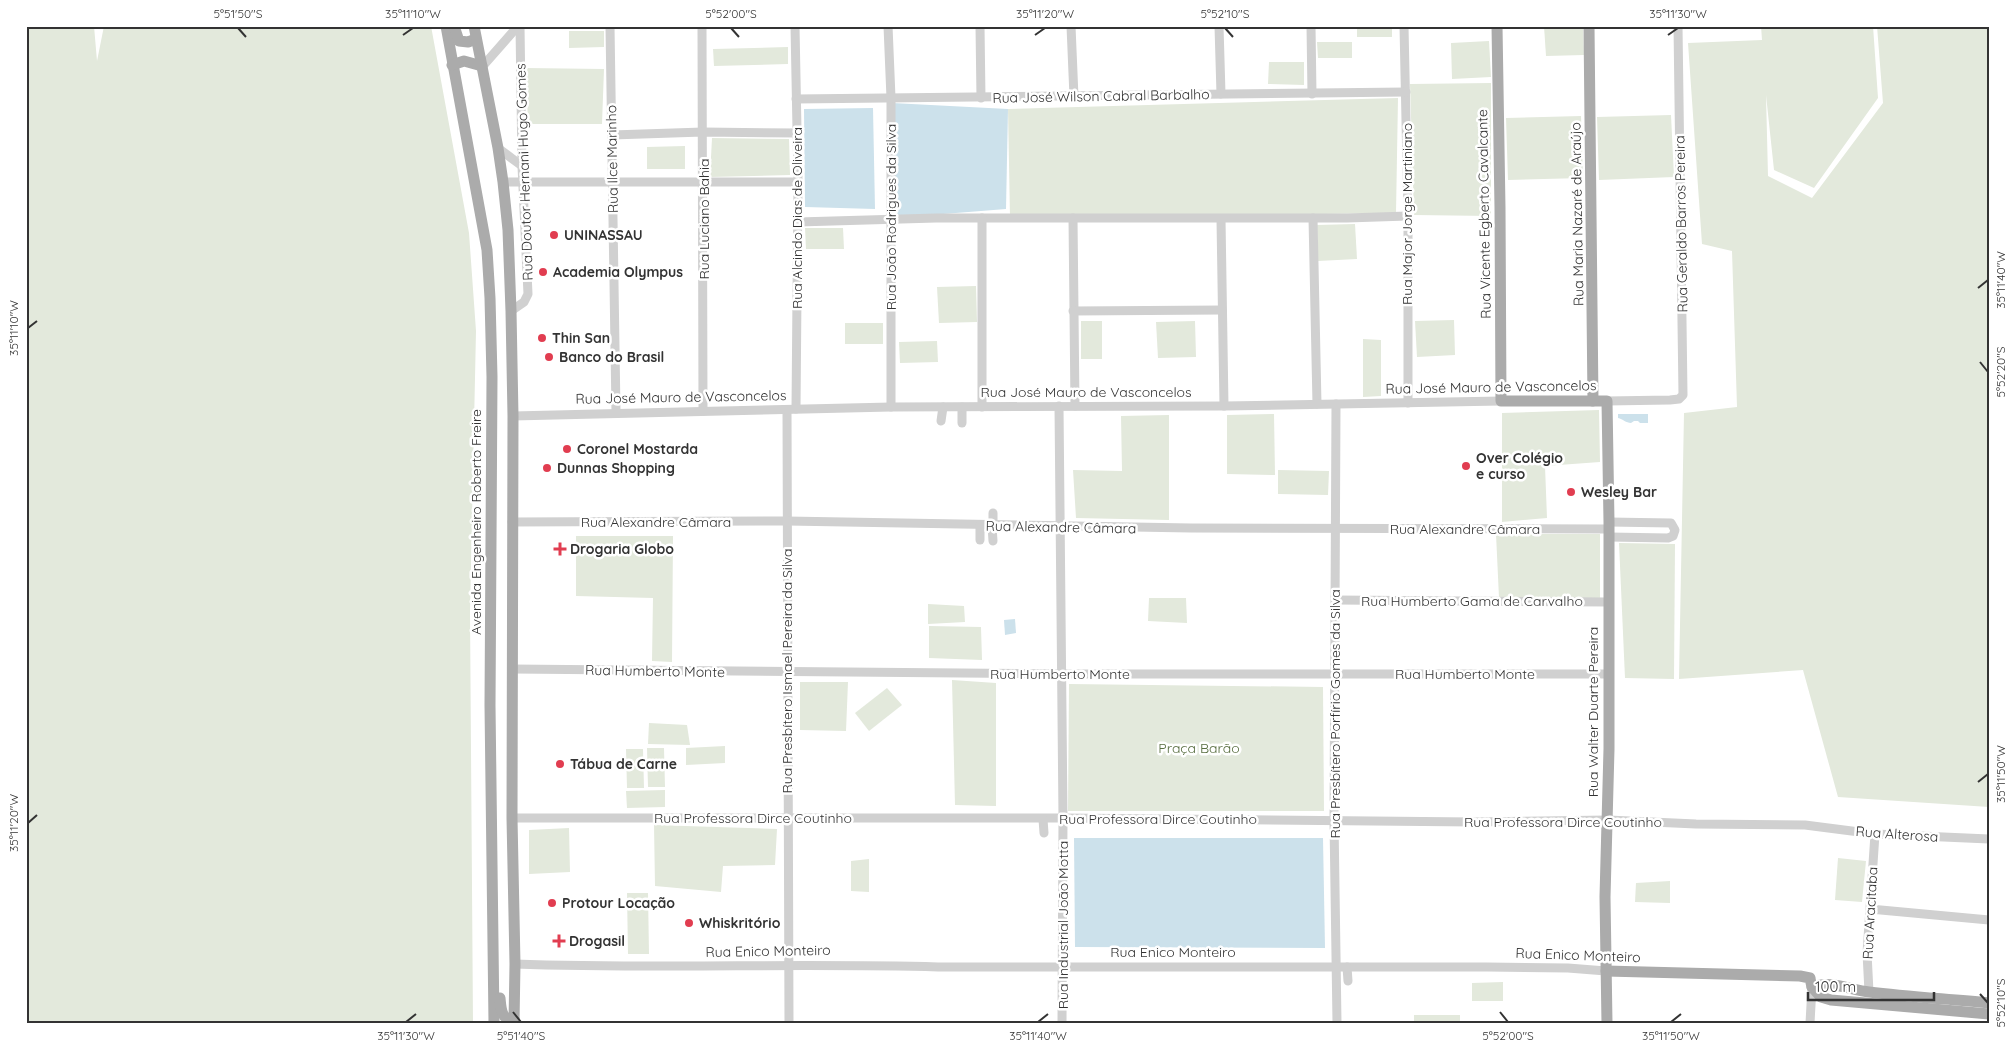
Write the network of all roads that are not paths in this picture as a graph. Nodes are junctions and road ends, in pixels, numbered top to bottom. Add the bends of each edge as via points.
1 (446, 26) edge
2 (454, 26) edge
3 (474, 26) edge
4 (519, 26) edge
5 (610, 26) edge
6 (702, 26) edge
7 (795, 26) edge
8 (888, 26) edge
9 (980, 26) edge
10 (1072, 26) edge
11 (1219, 26) edge
12 (1311, 26) edge
13 (1404, 26) edge
14 (1497, 26) edge
15 (1589, 26) edge
16 (1678, 26) edge
17 (476, 39) junction
18 (452, 65) junction
19 (482, 67) junction
20 (1406, 92) junction
21 (1221, 94) junction
22 (1312, 94) junction
23 (1074, 97) junction
24 (891, 98) junction
25 (981, 98) junction
26 (796, 99) junction
27 (704, 132) junction
28 (797, 133) junction
29 (612, 135) junction
30 (498, 148) junction
31 (522, 166) junction
32 (704, 181) junction
33 (502, 182) junction
34 (798, 182) junction
35 (523, 183) junction
36 (612, 183) junction
37 (1408, 216) junction
38 (982, 218) junction
39 (1073, 218) junction
40 (1313, 218) junction
41 (1221, 219) junction
42 (891, 220) junction
43 (798, 222) junction
44 (1222, 310) junction
45 (511, 311) junction
46 (1073, 312) junction
47 (1607, 400) junction
48 (1501, 401) junction
49 (1593, 401) junction
50 (1659, 401) joint
51 (1408, 402) junction
52 (1317, 404) junction
53 (1336, 404) junction
54 (1059, 406) junction
55 (1075, 406) junction
56 (1224, 406) junction
57 (943, 407) junction
58 (962, 407) junction
59 (982, 407) junction
60 (891, 408) junction
61 (792, 409) junction
62 (704, 411) junction
63 (616, 412) junction
64 (513, 416) junction
65 (941, 421) dead end
66 (962, 423) dead end
67 (994, 513) dead end
68 (787, 521) junction
69 (512, 522) junction
70 (980, 526) junction
71 (993, 526) junction
72 (1061, 526) junction
73 (1335, 528) junction
74 (1609, 529) junction
75 (980, 540) dead end
76 (993, 541) dead end
77 (1336, 600) junction
78 (1608, 602) junction
79 (512, 669) junction
80 (787, 672) junction
81 (1336, 673) junction
82 (1062, 674) junction
83 (1608, 674) junction
84 (512, 818) junction
85 (1043, 818) junction
86 (1063, 818) junction
87 (788, 819) junction
88 (1608, 820) junction
89 (1334, 821) junction
90 (1805, 824) joint
91 (1044, 833) dead end
92 (1875, 834) junction
93 (1989, 838) edge
94 (1870, 909) junction
95 (1989, 920) edge
96 (494, 957) junction
97 (515, 964) junction
98 (788, 966) junction
99 (1063, 967) junction
100 (1336, 967) junction
101 (1347, 967) junction
102 (1606, 971) junction
103 (1348, 981) dead end
104 (1817, 986) junction
105 (1850, 989) junction
106 (1869, 992) junction
107 (1849, 1002) junction
108 (1989, 1003) edge
109 (1989, 1014) edge
110 (514, 1021) edge
111 (494, 1023) edge
112 (789, 1023) edge
113 (1062, 1023) edge
114 (1337, 1023) edge
115 (1607, 1023) edge
116 (1810, 1023) edge

1 - 18 main road, Avenida Engenheiro Roberto Freire
2 - 17 main road via 459,41
3 - 17 main road
4 - 19 street
4 - 31 street, Rua Doutor Hernani Hugo Gomes
5 - 29 street, Rua Ilce Marinho
6 - 27 street, Rua Luciano Bahia
7 - 26 street, Rua Alcindo Dias de Oliveira
8 - 24 street, Rua João Rodrigues da Silva
9 - 25 street
10 - 23 street
11 - 21 street
12 - 22 street
13 - 20 street, Rua Major Jorge Martiniano
14 - 48 main road, Rua Vicente Egberto Cavalcante
15 - 49 main road, Rua Maria Nazaré de Araújo
16 - 50 street, Rua Geraldo Barros Pereira via 1683,388 1680,399
17 - 19 main road
18 - 19 main road via 464,61
18 - 96 main road, Avenida Engenheiro Roberto Freire via 487,250 490,298
19 - 30 main road
20 - 22 street, Rua José Wilson Cabral Barbalho
20 - 37 street, Rua Major Jorge Martiniano
21 - 22 street, Rua José Wilson Cabral Barbalho
21 - 23 street, Rua José Wilson Cabral Barbalho
23 - 25 street, Rua José Wilson Cabral Barbalho
24 - 25 street, Rua José Wilson Cabral Barbalho
24 - 26 street, Rua José Wilson Cabral Barbalho
24 - 42 street, Rua João Rodrigues da Silva
26 - 28 street, Rua Alcindo Dias de Oliveira
27 - 28 street
27 - 29 street
27 - 32 street, Rua Luciano Bahia
28 - 34 street, Rua Alcindo Dias de Oliveira
29 - 36 street, Rua Ilce Marinho
30 - 31 street
30 - 33 main road
31 - 35 street, Rua Doutor Hernani Hugo Gomes
32 - 34 street
32 - 36 street
32 - 62 street, Rua Luciano Bahia
33 - 35 street
33 - 45 main road via 508,230
34 - 43 street, Rua Alcindo Dias de Oliveira
35 - 36 street
35 - 45 street, Rua Doutor Hernani Hugo Gomes via 528,294 524,302
36 - 63 street, Rua Ilce Marinho
37 - 40 street
37 - 51 street, Rua Major Jorge Martiniano
38 - 39 street
38 - 42 street
38 - 59 street
39 - 41 street
39 - 46 street
40 - 41 street
40 - 52 street
41 - 44 street
42 - 43 street
42 - 60 street, Rua João Rodrigues da Silva
43 - 61 street, Rua Alcindo Dias de Oliveira
44 - 46 street
44 - 56 street
45 - 64 main road
46 - 55 street
47 - 49 main road, Rua José Mauro de Vasconcelos
47 - 50 street, Rua José Mauro de Vasconcelos
47 - 74 main road, Rua Walter Duarte Pereira
48 - 49 main road, Rua José Mauro de Vasconcelos
48 - 51 street, Rua José Mauro de Vasconcelos
51 - 53 street, Rua José Mauro de Vasconcelos
52 - 53 street, Rua José Mauro de Vasconcelos
52 - 56 street, Rua José Mauro de Vasconcelos
53 - 73 street, Rua Presbítero Porfírio Gomes da Silva
54 - 55 street, Rua José Mauro de Vasconcelos
54 - 59 street, Rua José Mauro de Vasconcelos
54 - 72 street, Rua Industrial João Motta
55 - 56 street, Rua José Mauro de Vasconcelos
57 - 58 street, Rua José Mauro de Vasconcelos
57 - 60 street, Rua José Mauro de Vasconcelos
57 - 65 street
58 - 59 street, Rua José Mauro de Vasconcelos
58 - 66 street
60 - 61 street, Rua José Mauro de Vasconcelos
61 - 62 street, Rua José Mauro de Vasconcelos
61 - 68 street, Rua Presbítero Ismael Pereira da Silva
62 - 63 street, Rua José Mauro de Vasconcelos
63 - 64 street, Rua José Mauro de Vasconcelos
64 - 69 main road
67 - 71 street
68 - 69 street, Rua Alexandre Câmara
68 - 70 street, Rua Alexandre Câmara
68 - 80 street, Rua Presbítero Ismael Pereira da Silva
69 - 79 main road
70 - 71 street, Rua Alexandre Câmara
70 - 75 street
71 - 72 street, Rua Alexandre Câmara
71 - 76 street
72 - 73 street, Rua Alexandre Câmara
72 - 82 street, Rua Industrial João Motta
73 - 74 street, Rua Alexandre Câmara
73 - 77 street, Rua Presbítero Porfírio Gomes da Silva
74 - 74 street via 1668,538 1675,532 1670,523
74 - 78 main road, Rua Walter Duarte Pereira
77 - 78 street, Rua Humberto Gama de Carvalho
77 - 81 street, Rua Presbítero Porfírio Gomes da Silva
78 - 83 main road, Rua Walter Duarte Pereira
79 - 80 street, Rua Humberto Monte
79 - 84 main road
80 - 82 street, Rua Humberto Monte
80 - 87 street, Rua Presbítero Ismael Pereira da Silva
81 - 82 street, Rua Humberto Monte
81 - 83 street, Rua Humberto Monte
81 - 89 street, Rua Presbítero Porfírio Gomes da Silva
82 - 86 street, Rua Industrial João Motta
83 - 88 main road, Rua Walter Duarte Pereira
84 - 87 street, Rua Professora Dirce Coutinho
84 - 97 main road
85 - 86 street, Rua Professora Dirce Coutinho
85 - 87 street, Rua Professora Dirce Coutinho
85 - 91 street
86 - 89 street, Rua Professora Dirce Coutinho
86 - 99 street, Rua Industrial João Motta
87 - 98 street, Rua Presbítero Ismael Pereira da Silva
88 - 89 street, Rua Professora Dirce Coutinho
88 - 90 street, Rua Professora Dirce Coutinho
88 - 102 main road, Rua Walter Duarte Pereira
89 - 100 street, Rua Presbítero Porfírio Gomes da Silva
90 - 92 street, Rua Alterosa
92 - 93 street, Rua Alterosa
92 - 94 street, Rua Aracitaba
94 - 95 street
94 - 106 street, Rua Aracitaba
96 - 110 main road via 502,1013
96 - 111 main road, Avenida Engenheiro Roberto Freire
97 - 98 street, Rua Enico Monteiro
97 - 110 main road
98 - 99 street, Rua Enico Monteiro
98 - 112 street, Rua Presbítero Ismael Pereira da Silva
99 - 100 street, Rua Enico Monteiro
99 - 113 street, Rua Industrial João Motta
100 - 101 street, Rua Enico Monteiro
100 - 114 street, Rua Presbítero Porfírio Gomes da Silva
101 - 102 street, Rua Enico Monteiro
101 - 103 street
102 - 104 main road, Rua Enico Monteiro via 1800,976 1810,978
102 - 115 main road, Rua Walter Duarte Pereira
104 - 105 main road via 1835,985
104 - 107 main road via 1824,999
104 - 116 street
105 - 106 main road
105 - 107 main road
106 - 108 main road
107 - 109 main road

